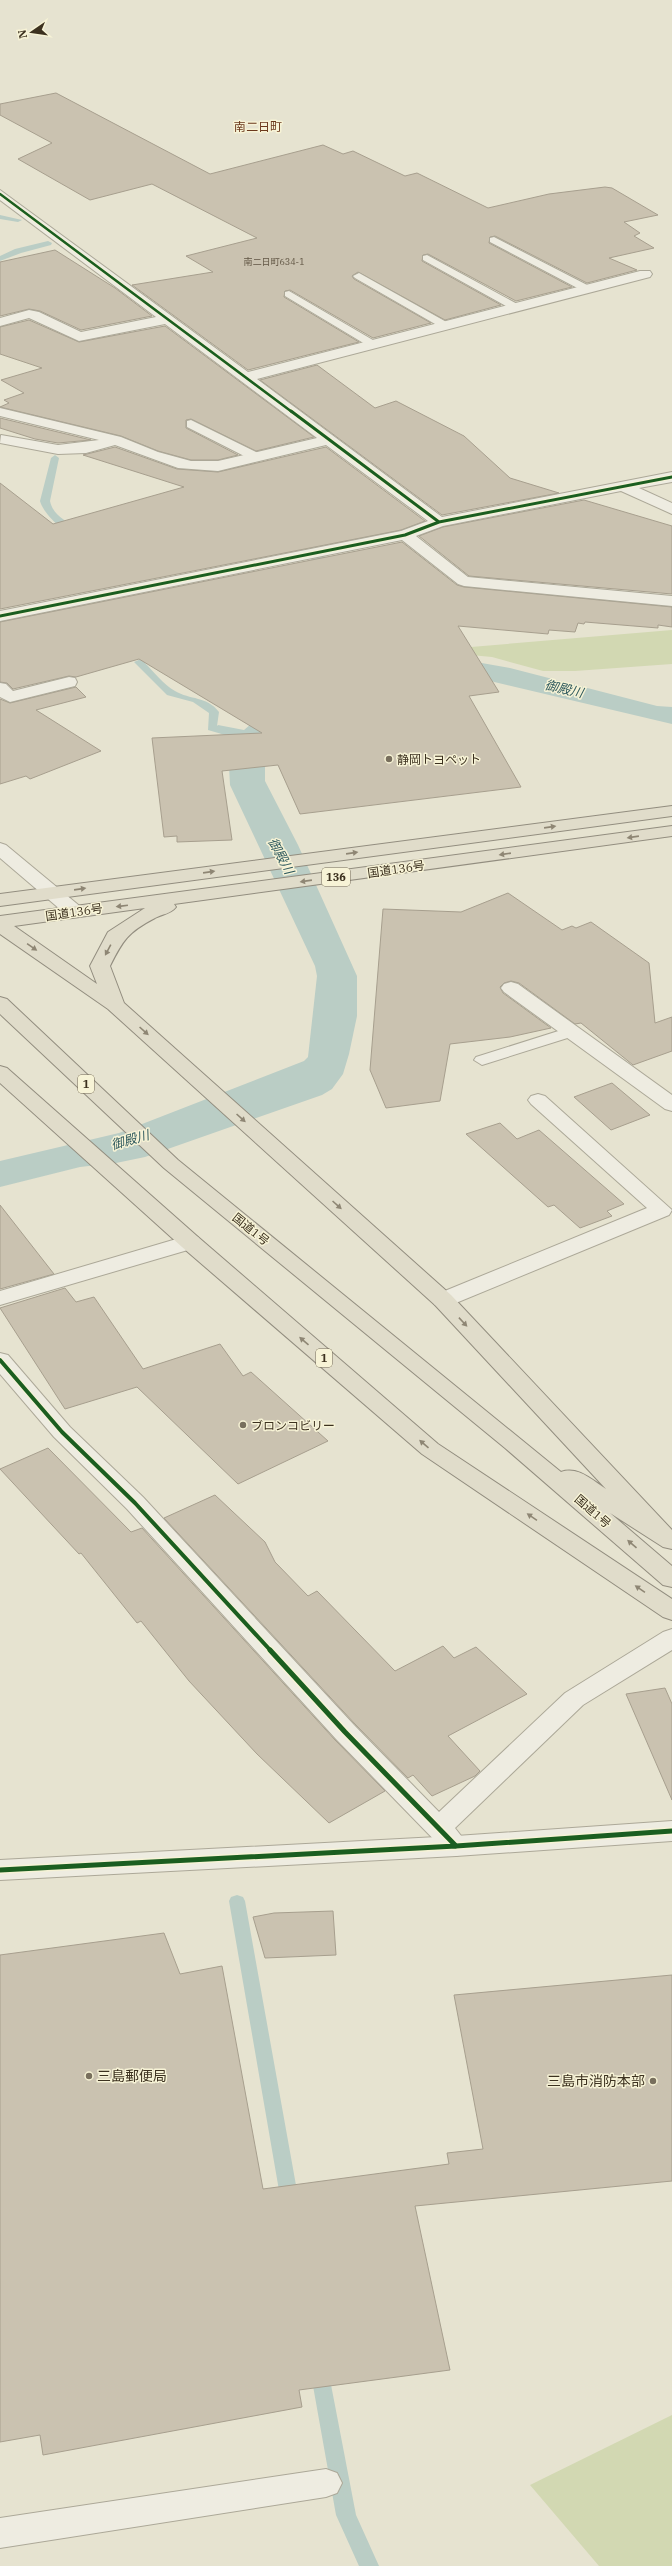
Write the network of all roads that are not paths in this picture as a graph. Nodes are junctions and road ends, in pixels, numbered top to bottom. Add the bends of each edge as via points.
1 (0, 194) edge
2 (494, 240) dead end
3 (427, 258) dead end
4 (645, 274) dead end
5 (359, 276) dead end
6 (587, 289) junction
7 (289, 294) dead end
8 (517, 308) junction
9 (167, 319) junction
10 (0, 322) edge
11 (446, 326) junction
12 (374, 344) junction
13 (247, 377) junction
14 (0, 412) edge
15 (191, 424) dead end
16 (1, 439) edge
17 (330, 439) junction
18 (116, 440) junction
19 (256, 457) junction
20 (672, 477) edge
21 (624, 487) junction
22 (672, 509) edge
23 (439, 522) junction
24 (405, 535) junction
25 (672, 602) edge
26 (0, 616) edge
27 (69, 682) dead end
28 (0, 688) edge
29 (672, 811) edge
30 (672, 831) edge
31 (0, 849) edge
32 (52, 893) junction
33 (198, 896) junction
34 (0, 900) edge
35 (75, 912) junction
36 (0, 923) edge
37 (511, 988) dead end
38 (0, 1003) edge
39 (115, 1005) junction
40 (571, 1032) junction
41 (482, 1060) dead end
42 (0, 1072) edge
43 (538, 1100) dead end
44 (672, 1106) edge
45 (190, 1242) junction
46 (0, 1298) edge
47 (443, 1300) junction
48 (0, 1360) edge
49 (513, 1443) junction
50 (665, 1536) edge
51 (672, 1578) edge
52 (672, 1611) edge
53 (672, 1638) edge
54 (672, 1831) edge
55 (447, 1837) junction
56 (0, 1870) edge
57 (326, 2483) dead end
58 (0, 2534) edge

1 - 9 street
2 - 6 lane
3 - 8 lane
4 - 6 street
5 - 11 lane
6 - 8 street
7 - 12 lane
8 - 11 street
9 - 10 street via 80,337 29,314
9 - 13 street
11 - 12 street
12 - 13 street
13 - 17 street
14 - 18 street
15 - 19 lane
16 - 18 street via 46,450 70,451
17 - 19 street
17 - 23 street
18 - 19 street via 169,461 190,466 218,466
20 - 21 street
21 - 22 street
21 - 23 street
23 - 24 street
24 - 25 street via 464,581
24 - 26 street
27 - 28 street via 10,698
32 -> 29 highway, 国道136号 / 136
30 -> 33 highway, 国道136号 / 136
31 - 32 street
32 - 34 highway, 国道136号 / 136
32 - 35 street
33 -> 35 highway, 国道136号 / 136
33 -> 39 highway, 1 via 149,913 115,936 100,966
35 - 36 highway, 国道136号 / 136
36 -> 39 highway, 1
37 - 40 street
38 - 49 highway, 国道1号 / 1 via 171,1164
39 -> 47 highway, 1
40 - 41 lane
40 - 44 street
42 - 45 highway, 1
43 - 47 street via 661,1210
45 - 46 street
52 -> 45 highway, 1 via 430,1449
47 -> 50 highway, 1
48 - 55 street via 62,1432 135,1503 340,1726
49 - 50 highway, 国道1号 / 1
51 -> 49 highway, 国道1号 / 1
53 - 55 street via 574,1699
54 - 55 street
55 - 56 street
57 - 58 street

